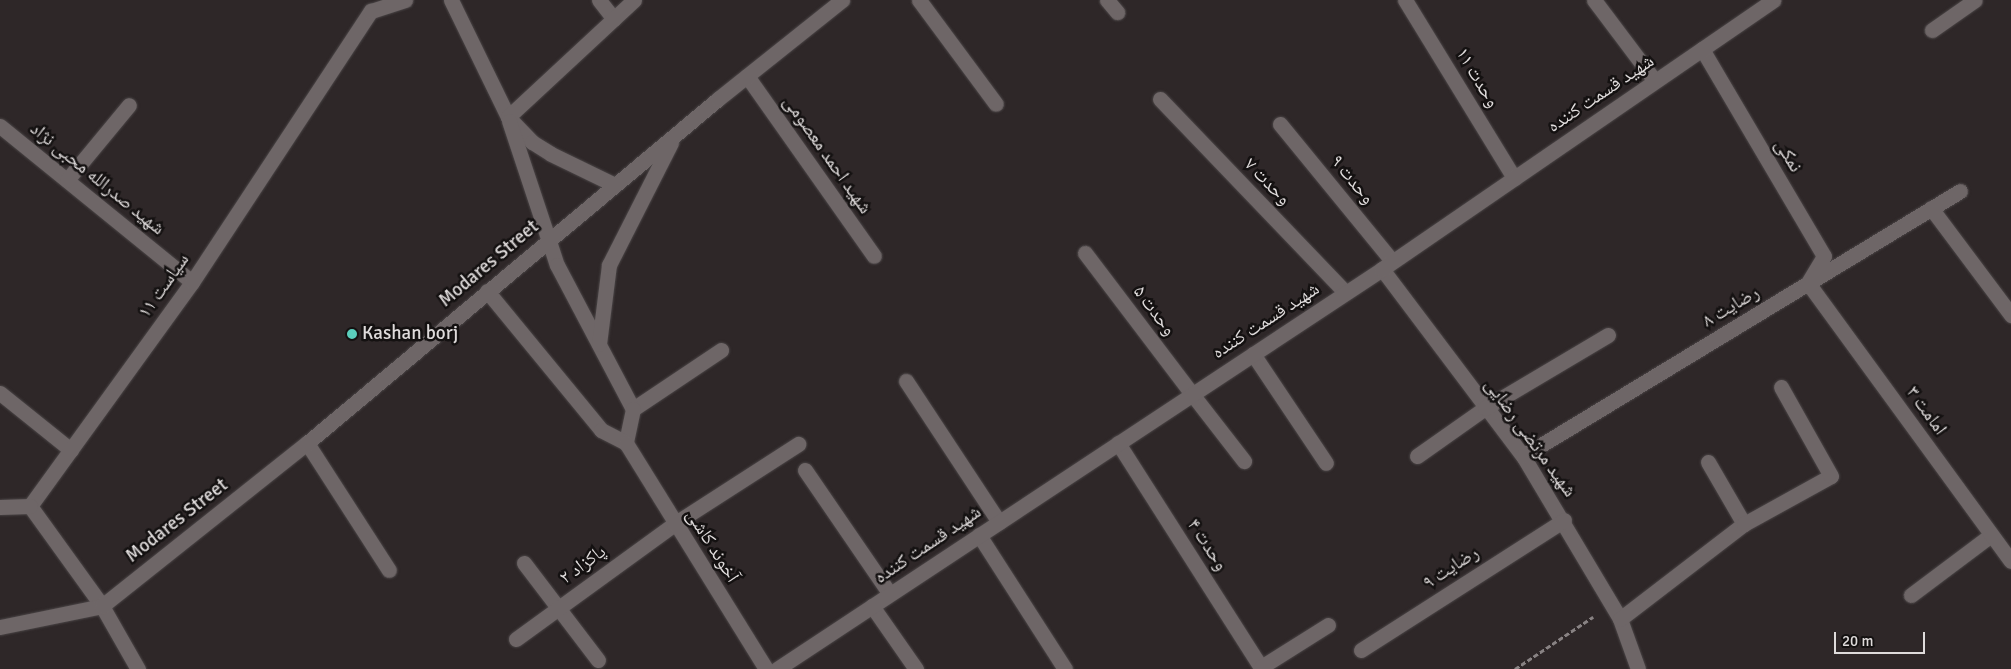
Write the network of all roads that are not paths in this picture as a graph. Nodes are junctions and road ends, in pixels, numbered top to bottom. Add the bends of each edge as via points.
1 (405, 0) edge
2 (451, 0) edge
3 (600, 0) edge
4 (634, 0) edge
5 (842, 0) edge
6 (918, 0) edge
7 (1405, 0) edge
8 (1594, 0) edge
9 (1773, 0) edge
10 (1975, 0) edge
11 (614, 19) junction
12 (1932, 30) dead end
13 (1702, 49) junction
14 (747, 76) junction
15 (1655, 81) junction
16 (1160, 100) dead end
17 (996, 104) dead end
18 (129, 105) dead end
19 (508, 117) junction
20 (1280, 124) dead end
21 (0, 126) edge
22 (676, 134) junction
23 (1514, 178) junction
24 (66, 180) junction
25 (615, 185) junction
26 (1960, 191) dead end
27 (1931, 208) junction
28 (549, 241) junction
29 (1085, 254) dead end
30 (874, 256) dead end
31 (1387, 265) junction
32 (192, 282) junction
33 (1808, 284) junction
34 (487, 291) junction
35 (1345, 292) junction
36 (2011, 315) edge
37 (1608, 336) dead end
38 (598, 344) junction
39 (721, 350) dead end
40 (1253, 354) junction
41 (906, 381) dead end
42 (1781, 387) dead end
43 (0, 393) edge
44 (1192, 394) junction
45 (1484, 408) junction
46 (633, 409) junction
47 (307, 443) junction
48 (626, 443) junction
49 (1118, 443) junction
50 (798, 444) dead end
51 (71, 450) junction
52 (1417, 456) dead end
53 (1523, 456) junction
54 (1244, 461) dead end
55 (1708, 462) dead end
56 (1326, 463) dead end
57 (805, 470) dead end
58 (30, 506) junction
59 (0, 507) edge
60 (1564, 520) junction
61 (999, 522) junction
62 (674, 524) junction
63 (1744, 524) junction
64 (1991, 534) junction
65 (979, 535) junction
66 (2011, 561) edge
67 (524, 563) dead end
68 (389, 570) dead end
69 (890, 594) junction
70 (1912, 595) dead end
71 (102, 606) junction
72 (872, 606) junction
73 (558, 608) junction
74 (1620, 618) junction
75 (1328, 625) dead end
76 (0, 627) edge
77 (516, 639) dead end
78 (1360, 650) dead end
79 (598, 660) dead end
80 (1262, 668) edge
81 (138, 669) edge
82 (766, 669) edge
83 (777, 669) edge
84 (916, 669) edge
85 (1065, 669) edge
86 (1638, 669) edge

1 - 32 street, سیاست ۱۱ via 371,11
2 - 19 street
3 - 11 street
4 - 11 street
5 - 14 street, Modares Street
6 - 17 street
7 - 23 street, وحدت ۱۱
8 - 15 street
9 - 13 street, شهید قسمت کننده
10 - 12 street
11 - 19 street
13 - 15 street, شهید قسمت کننده
13 - 33 street, نمکی via 1824,256
14 - 22 street, Modares Street
14 - 30 street, شهید احمد معصومی
15 - 23 street, شهید قسمت کننده
16 - 35 street, وحدت ۷
18 - 24 street
19 - 25 street via 532,142
19 - 28 street
20 - 31 street, وحدت ۹
21 - 24 street, شهید صدرالله محبی نژاد
22 - 25 street, Modares Street
22 - 38 street via 609,265
23 - 31 street, شهید قسمت کننده
24 - 32 street, شهید صدرالله محبی نژاد
25 - 28 street, Modares Street
26 - 27 street, رضایت ۸
27 - 33 street, رضایت ۸
27 - 36 street
28 - 34 street, Modares Street
28 - 38 street via 556,264
29 - 44 street, وحدت ۵
31 - 35 street, شهید قسمت کننده
31 - 45 street, شهید مرتضی رضایی
32 - 51 street, سیاست ۱۱
33 - 53 street, رضایت ۸
33 - 64 street, امامت ۳
34 - 47 street, Modares Street
34 - 48 street via 601,430
35 - 40 street, شهید قسمت کننده
37 - 45 street
38 - 46 street
39 - 46 street
40 - 44 street, شهید قسمت کننده
40 - 56 street
41 - 61 street
42 - 63 street via 1831,476
43 - 51 street
44 - 49 street, شهید قسمت کننده
44 - 54 street, وحدت ۵
45 - 52 street
45 - 53 street, شهید مرتضی رضایی
46 - 48 street
47 - 68 street
47 - 71 street, Modares Street
48 - 62 street, آخوند کاشی
49 - 61 street, شهید قسمت کننده
49 - 80 street, وحدت ۴
50 - 62 street, پاکزاد ۲
51 - 58 street, سیاست ۱۱
53 - 60 street, شهید مرتضی رضایی
55 - 63 street
57 - 69 street
58 - 59 street
58 - 71 street
60 - 74 street, شهید مرتضی رضایی
60 - 78 street, رضایت ۹
61 - 65 street, شهید قسمت کننده
62 - 73 street, پاکزاد ۲
62 - 82 street, آخوند کاشی
63 - 74 street
64 - 66 street, امامت ۳
64 - 70 street
65 - 69 street, شهید قسمت کننده
65 - 85 street
67 - 73 street
69 - 72 street, شهید قسمت کننده
71 - 76 street, Modares Street
71 - 81 street
72 - 83 street, شهید قسمت کننده
72 - 84 street
73 - 77 street, پاکزاد ۲
73 - 79 street
74 - 86 street, شهید مرتضی رضایی
75 - 80 street

